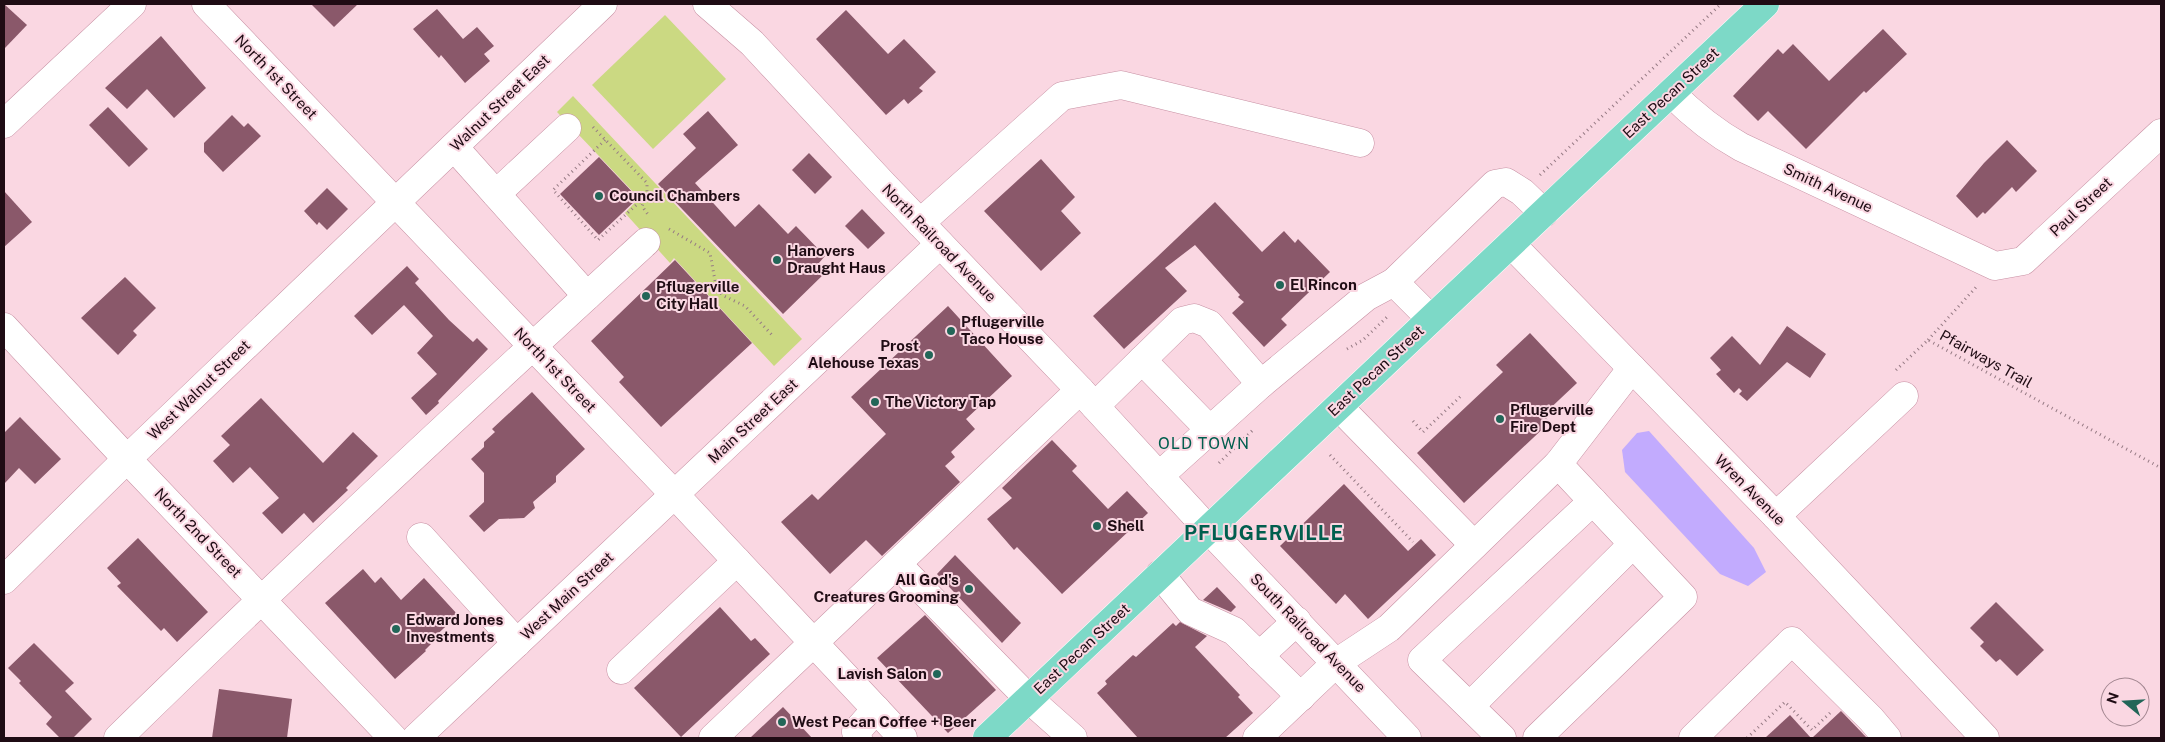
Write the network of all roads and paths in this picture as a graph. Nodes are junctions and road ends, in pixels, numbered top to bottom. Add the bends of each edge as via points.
1 (132, 4) edge
2 (206, 4) edge
3 (603, 4) edge
4 (706, 4) edge
5 (1765, 4) edge
6 (1671, 93) junction
7 (4, 124) edge
8 (580, 127) joint
9 (2161, 133) edge
10 (605, 140) junction
11 (1360, 143) dead end
12 (454, 147) junction
13 (496, 194) junction
14 (645, 197) junction
15 (396, 203) junction
16 (1544, 213) junction
17 (920, 223) junction
18 (654, 228) junction
19 (940, 244) junction
20 (1511, 244) junction
21 (1995, 266) junction
22 (1394, 282) junction
23 (587, 296) junction
24 (1432, 319) junction
25 (4, 327) edge
26 (772, 335) dead end
27 (1928, 340) junction
28 (532, 346) junction
29 (1142, 360) junction
30 (1632, 368) junction
31 (1261, 384) junction
32 (1898, 385) joint
33 (1461, 396) dead end
34 (1087, 398) junction
35 (1339, 407) junction
36 (1413, 421) dead end
37 (1210, 430) junction
38 (1330, 455) dead end
39 (127, 459) junction
40 (1558, 464) junction
41 (2161, 468) edge
42 (1159, 476) junction
43 (675, 495) junction
44 (1593, 501) junction
45 (1776, 516) junction
46 (1208, 529) junction
47 (421, 537) dead end
48 (1413, 542) dead end
49 (1634, 544) junction
50 (1474, 545) junction
51 (737, 561) junction
52 (897, 564) junction
53 (1160, 574) junction
54 (4, 580) edge
55 (261, 599) junction
56 (1296, 621) junction
57 (517, 643) junction
58 (814, 643) junction
59 (1259, 656) junction
60 (1336, 663) junction
61 (621, 670) dead end
62 (1847, 696) junction
63 (1301, 697) junction
64 (1029, 699) junction
65 (1470, 706) junction
66 (876, 709) junction
67 (1400, 736) edge
68 (118, 738) edge
69 (393, 738) edge
70 (416, 738) edge
71 (713, 738) edge
72 (858, 738) edge
73 (903, 738) edge
74 (987, 738) edge
75 (1073, 738) edge
76 (1257, 738) edge
77 (1502, 738) edge
78 (1537, 738) edge
79 (1693, 738) edge
80 (1747, 738) edge
81 (1887, 738) edge
82 (1985, 738) edge

1 - 7 street
2 - 15 street, North 1st Street
3 - 12 street, Walnut Street East
4 - 17 street, North Railroad Avenue via 752,43
5 - 6 main road, East Pecan Street
6 - 16 main road, East Pecan Street
6 - 21 street, Smith Avenue via 1717,134
8 - 10 path
8 - 13 street
9 - 21 street, Paul Street via 2023,262
10 - 14 path via 646,183
10 - 14 path via 553,190 598,240
11 - 17 street via 1120,85 1062,96
12 - 13 street
12 - 15 street, Walnut Street East
13 - 23 street
14 - 18 path via 642,206
15 - 28 street, North 1st Street
15 - 39 street, West Walnut Street
16 - 20 main road, East Pecan Street
16 - 22 street via 1506,182 1495,184
17 - 19 street, North Railroad Avenue
18 - 23 street
18 - 26 path via 710,253 716,286 722,295 745,306
19 - 34 street, North Railroad Avenue
19 - 43 street, Main Street East
20 - 24 main road, East Pecan Street
20 - 30 street, Wren Avenue
21 - 27 path
22 - 24 street
22 - 31 street via 1366,297
23 - 28 street
24 - 35 main road, East Pecan Street
25 - 39 street, North 2nd Street
27 - 32 path, Pfairways Trail
27 - 41 path, Pfairways Trail
28 - 43 street, North 1st Street
28 - 55 street
29 - 31 street via 1182,321 1194,318 1209,324
29 - 34 street
29 - 37 street
30 - 40 street
30 - 45 street, Wren Avenue
31 - 37 street
32 - 45 street
33 - 36 path via 1423,432
34 - 42 street, North Railroad Avenue
34 - 52 street
35 - 46 main road, East Pecan Street
35 - 50 street
37 - 42 street
38 - 48 path
39 - 54 street, West Walnut Street
39 - 55 street, North 2nd Street
40 - 44 street
40 - 50 street
42 - 46 street, North Railroad Avenue
43 - 51 street, North 1st Street
43 - 57 street, West Main Street
44 - 49 street
44 - 65 street via 1422,660
45 - 82 street, Wren Avenue
46 - 53 main road, East Pecan Street
46 - 56 street, South Railroad Avenue
47 - 57 street
49 - 65 street
49 - 78 street via 1683,597
50 - 60 street via 1389,628
51 - 58 street, North 1st Street
51 - 61 street
52 - 58 street
52 - 64 street
53 - 59 street via 1190,611 1234,631
53 - 64 main road, East Pecan Street
55 - 68 street
55 - 69 street, North 2nd Street
56 - 59 street
56 - 60 street, South Railroad Avenue
57 - 70 street, West Main Street
58 - 66 street, North 1st Street
58 - 71 street
59 - 63 street
60 - 63 street
60 - 67 street, South Railroad Avenue
62 - 79 street via 1792,641
62 - 80 path via 1812,730 1785,702
62 - 81 street
63 - 76 street
64 - 74 main road, East Pecan Street
64 - 75 street
65 - 77 street
66 - 72 street via 856,732
66 - 73 street, North 1st Street

